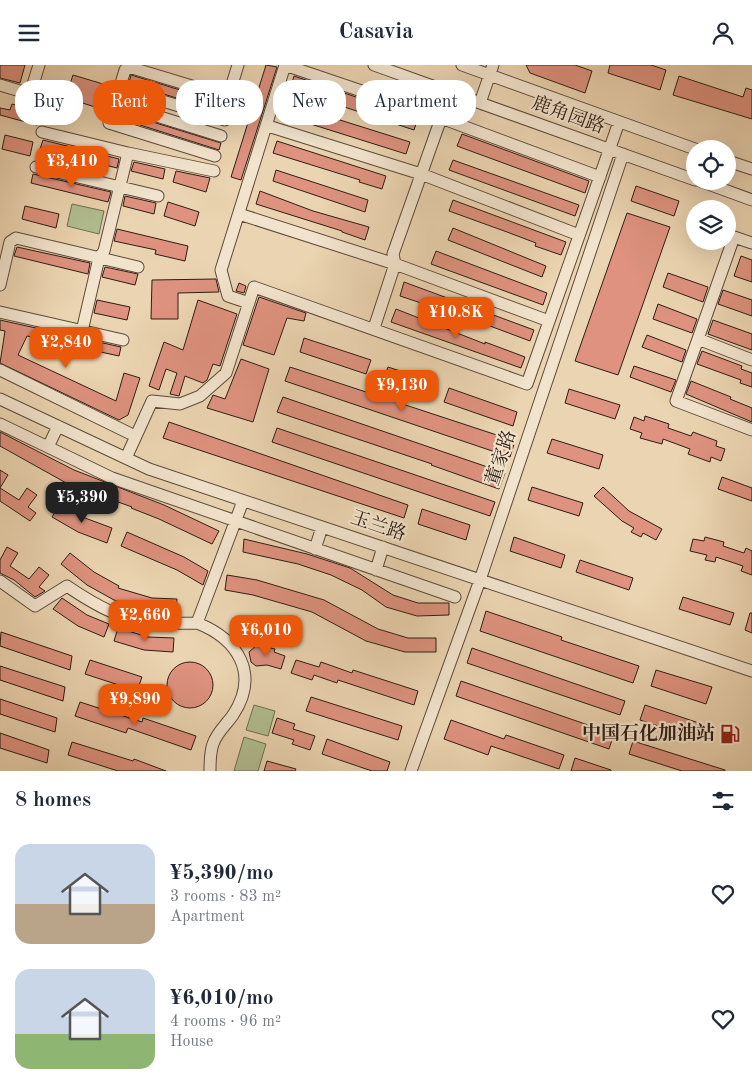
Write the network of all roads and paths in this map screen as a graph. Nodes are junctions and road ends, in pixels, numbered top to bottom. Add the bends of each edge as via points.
1 (39, 65) edge
2 (238, 65) edge
3 (374, 65) edge
4 (462, 65) edge
5 (129, 66) edge
6 (491, 70) edge
7 (122, 80) edge
8 (415, 80) edge
9 (0, 85) edge
10 (356, 89) edge
11 (476, 102) edge
12 (480, 103) junction
13 (166, 119) edge
14 (619, 121) junction
15 (115, 125) edge
16 (438, 125) edge
17 (460, 125) edge
18 (268, 126) junction
19 (42, 132) dead end
20 (221, 136) dead end
21 (686, 146) edge
22 (609, 149) junction
23 (128, 153) junction
24 (623, 154) junction
25 (215, 156) dead end
26 (736, 164) edge
27 (36, 167) dead end
28 (752, 169) edge
29 (214, 171) dead end
30 (421, 174) junction
31 (686, 176) edge
32 (600, 177) junction
33 (120, 187) junction
34 (725, 190) edge
35 (158, 196) dead end
36 (752, 200) edge
37 (240, 214) junction
38 (579, 235) junction
39 (752, 243) edge
40 (99, 258) junction
41 (395, 264) junction
42 (138, 267) dead end
43 (0, 285) edge
44 (249, 303) junction
45 (0, 312) edge
46 (549, 321) junction
47 (374, 328) junction
48 (82, 331) junction
49 (698, 339) junction
50 (123, 340) dead end
51 (752, 360) edge
52 (0, 370) edge
53 (0, 399) edge
54 (0, 424) edge
55 (58, 426) junction
56 (752, 430) edge
57 (129, 433) dead end
58 (48, 447) junction
59 (126, 458) junction
60 (244, 501) junction
61 (236, 522) junction
62 (322, 527) junction
63 (383, 547) junction
64 (315, 549) junction
65 (376, 570) junction
66 (480, 580) junction
67 (0, 581) edge
68 (455, 597) dead end
69 (197, 623) junction
70 (752, 671) edge
71 (210, 771) edge
72 (411, 771) edge

1 - 9 street via 30,94
2 - 5 street via 228,97
3 - 8 street, 鹿角园路
4 - 6 street, 鹿角园路
5 - 7 street
6 - 12 street
6 - 14 street, 鹿角园路
10 - 18 street via 285,65
11 - 12 street, 鹿角园路
12 - 22 street, 鹿角园路
13 - 20 street
14 - 21 street, 鹿角园路
14 - 22 street
15 - 25 street
16 - 30 street
17 - 32 street
18 - 30 street
18 - 37 street
19 - 23 street
22 - 24 street, 鹿角园路
22 - 32 street
23 - 29 street
23 - 33 street
24 - 31 street, 鹿角园路
24 - 66 street, 董家路
26 - 28 street
27 - 33 street
30 - 38 street
30 - 41 street via 393,254
32 - 38 street
33 - 35 street
33 - 40 street via 104,251
34 - 36 street
37 - 41 street
37 - 44 street via 221,270 228,296
38 - 46 street
39 - 49 street via 734,237
40 - 42 street
40 - 43 street via 16,238 10,242
40 - 48 street
41 - 46 street
41 - 47 street
44 - 47 street via 254,287
44 - 59 street via 226,373 200,396 180,405 152,401
45 - 48 street
46 - 47 street via 527,384
48 - 50 street
49 - 51 street
49 - 56 street via 676,401
52 - 57 street
53 - 55 street, 玉兰路
54 - 58 street
55 - 58 street
55 - 59 street, 玉兰路
58 - 61 street via 112,478
59 - 60 street, 玉兰路
60 - 61 street
60 - 62 street, 玉兰路
61 - 64 street
61 - 69 street
62 - 63 street, 玉兰路
62 - 64 street
63 - 65 street
63 - 66 street, 玉兰路
64 - 65 street
65 - 68 street
66 - 70 street, 玉兰路
66 - 72 street, 董家路
67 - 69 street via 35,606 67,585 107,612 129,619 155,624
69 - 71 street via 229,641 239,655 244,671 240,700 212,746

